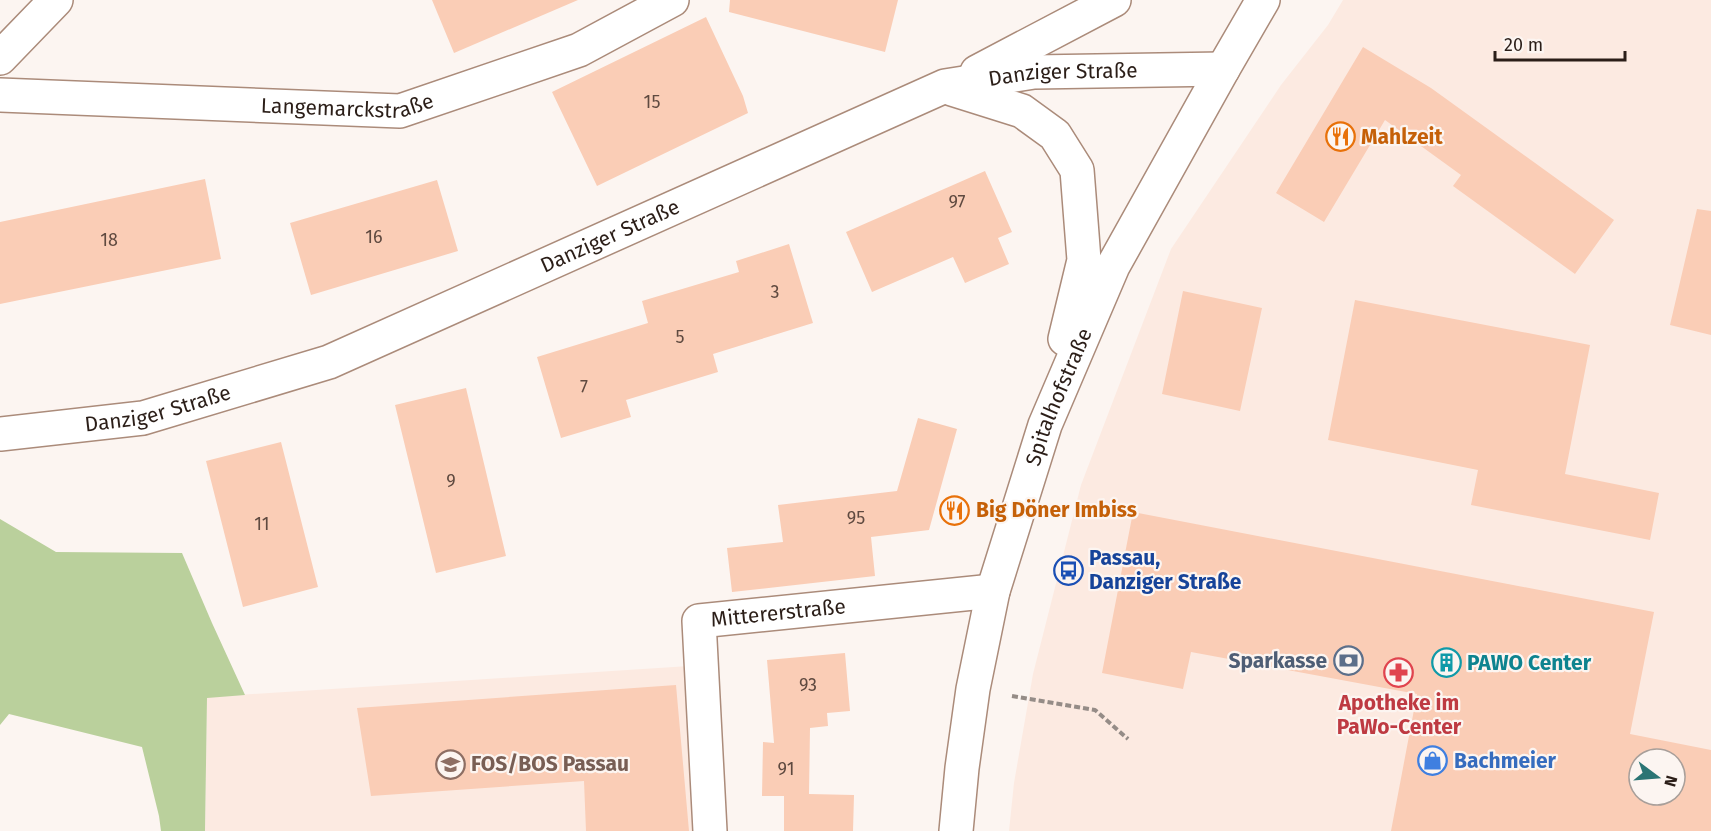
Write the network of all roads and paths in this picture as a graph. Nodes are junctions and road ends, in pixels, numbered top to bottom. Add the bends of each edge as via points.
1 (56, 0) edge
2 (672, 0) edge
3 (1114, 0) edge
4 (1263, 0) edge
5 (0, 58) edge
6 (1223, 69) junction
7 (947, 86) junction
8 (0, 95) edge
9 (1045, 425) junction
10 (0, 434) edge
11 (993, 591) junction
12 (973, 689) junction
13 (1128, 739) dead end
14 (710, 831) edge
15 (956, 831) edge

1 - 5 street
2 - 8 street, Langemarckstraße via 579,50 400,111
3 - 7 street
4 - 6 street, Spitalhofstraße
6 - 7 street, Danziger Straße via 1034,72
6 - 9 street, Spitalhofstraße via 1113,266
7 - 9 street via 1022,111 1055,135 1077,170 1084,261
7 - 10 street, Danziger Straße via 329,362 143,418
9 - 11 street, Spitalhofstraße
11 - 12 street, Spitalhofstraße
11 - 14 street, Mittererstraße via 699,621
12 - 13 path via 1095,710
12 - 15 street, Spitalhofstraße

